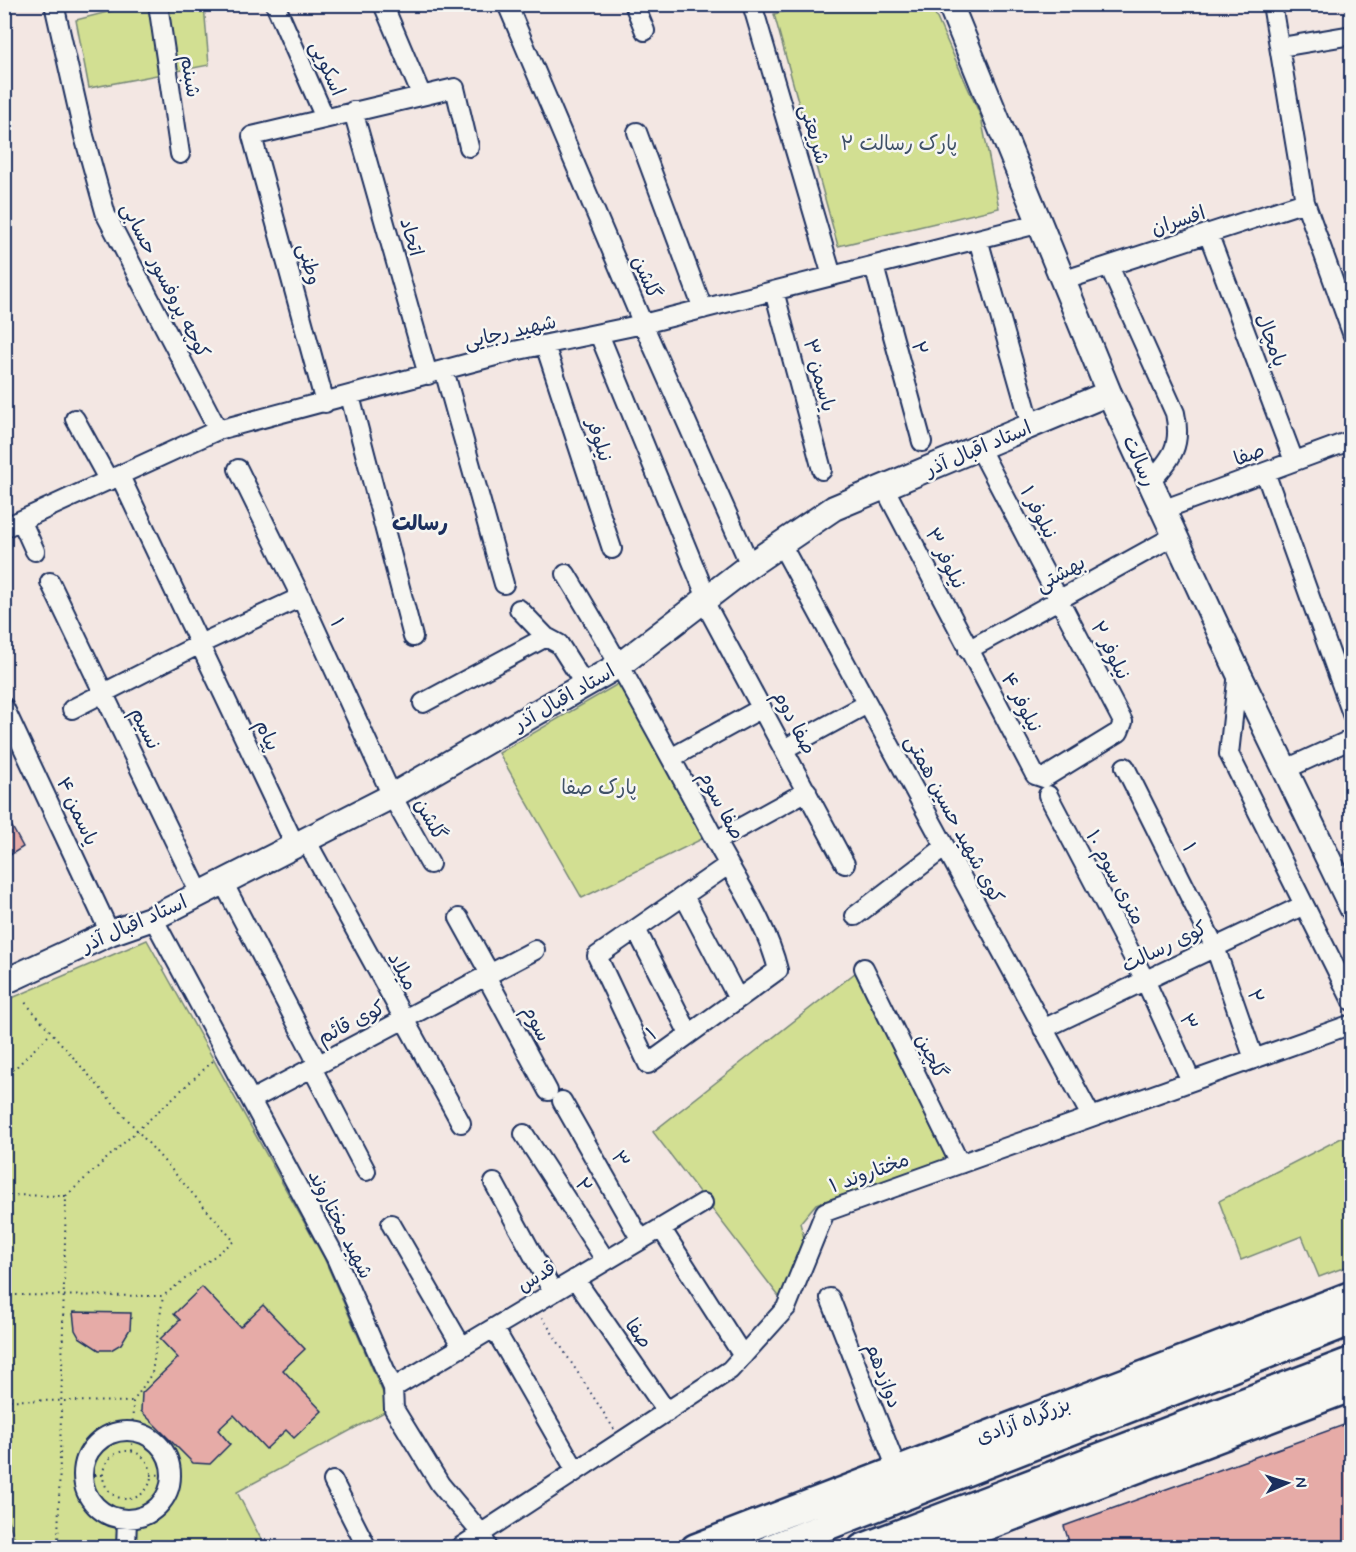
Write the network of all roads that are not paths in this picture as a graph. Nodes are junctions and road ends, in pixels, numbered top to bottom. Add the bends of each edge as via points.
1 (54, 4) edge
2 (158, 4) edge
3 (275, 4) edge
4 (383, 4) edge
5 (507, 4) edge
6 (634, 4) edge
7 (752, 4) edge
8 (950, 4) edge
9 (1272, 4) edge
10 (645, 31) dead end
11 (1352, 35) edge
12 (1281, 47) junction
13 (421, 94) junction
14 (353, 111) junction
15 (325, 118) junction
16 (637, 132) dead end
17 (469, 147) dead end
18 (180, 154) dead end
19 (1305, 202) junction
20 (1041, 223) junction
21 (1208, 233) junction
22 (978, 239) junction
23 (874, 266) junction
24 (1109, 266) junction
25 (832, 276) junction
26 (1065, 280) junction
27 (774, 291) junction
28 (703, 309) junction
29 (643, 324) junction
30 (1352, 333) edge
31 (599, 334) junction
32 (545, 345) junction
33 (436, 373) junction
34 (1109, 393) junction
35 (350, 396) junction
36 (325, 403) junction
37 (75, 419) dead end
38 (1031, 425) junction
39 (218, 430) junction
40 (1352, 440) edge
41 (921, 441) dead end
42 (979, 447) junction
43 (1293, 461) junction
44 (238, 469) dead end
45 (822, 470) dead end
46 (1265, 472) junction
47 (114, 478) junction
48 (1150, 482) junction
49 (884, 487) junction
50 (1162, 510) junction
51 (13, 524) edge
52 (1174, 536) junction
53 (781, 544) junction
54 (612, 549) dead end
55 (35, 551) dead end
56 (750, 565) junction
57 (566, 573) dead end
58 (50, 582) dead end
59 (504, 584) dead end
60 (301, 597) junction
61 (1060, 599) junction
62 (706, 600) junction
63 (519, 609) dead end
64 (412, 637) dead end
65 (546, 637) junction
66 (200, 644) junction
67 (968, 650) junction
68 (621, 664) junction
69 (1238, 672) junction
70 (585, 685) junction
71 (104, 693) junction
72 (423, 703) dead end
73 (867, 704) junction
74 (4, 707) edge
75 (762, 708) junction
76 (72, 709) dead end
77 (1352, 714) edge
78 (1352, 739) edge
79 (784, 749) junction
80 (671, 758) junction
81 (1125, 767) dead end
82 (1286, 769) junction
83 (1035, 775) joint
84 (807, 792) junction
85 (1048, 795) dead end
86 (392, 796) junction
87 (716, 842) junction
88 (301, 843) junction
89 (945, 847) junction
90 (430, 864) dead end
91 (845, 864) dead end
92 (728, 865) junction
93 (223, 882) junction
94 (200, 894) junction
95 (684, 896) junction
96 (1304, 904) junction
97 (1352, 908) edge
98 (855, 916) dead end
99 (153, 918) junction
100 (459, 918) dead end
101 (636, 929) junction
102 (110, 933) junction
103 (1215, 947) junction
104 (535, 950) dead end
105 (864, 968) dead end
106 (778, 970) joint
107 (488, 975) junction
108 (1145, 980) junction
109 (4, 982) edge
110 (738, 999) junction
111 (1352, 1001) edge
112 (404, 1021) junction
113 (1352, 1024) edge
114 (1043, 1029) junction
115 (689, 1034) junction
116 (1254, 1059) junction
117 (315, 1066) junction
118 (1191, 1081) junction
119 (555, 1096) joint
120 (251, 1100) junction
121 (1091, 1116) junction
122 (461, 1124) dead end
123 (524, 1134) dead end
124 (960, 1164) junction
125 (366, 1171) dead end
126 (494, 1183) dead end
127 (703, 1203) dead end
128 (391, 1224) dead end
129 (661, 1228) junction
130 (641, 1240) junction
131 (606, 1261) junction
132 (575, 1279) junction
133 (553, 1292) junction
134 (1352, 1295) edge
135 (830, 1298) dead end
136 (1352, 1321) edge
137 (494, 1328) junction
138 (462, 1347) junction
139 (743, 1356) junction
140 (1352, 1361) edge
141 (1352, 1387) edge
142 (393, 1388) junction
143 (667, 1412) junction
144 (897, 1469) junction
145 (576, 1471) junction
146 (333, 1481) dead end
147 (127, 1519) junction
148 (484, 1540) edge
149 (126, 1548) edge
150 (367, 1548) edge
151 (459, 1548) edge
152 (695, 1548) edge
153 (771, 1548) edge
154 (861, 1548) edge
155 (929, 1548) edge

1 - 39 street, کوچه پروفسور حسابی via 106,215
2 - 18 street, شبنم
3 - 15 street, اسکویی
4 - 13 street
5 - 29 street, گلشن
6 - 10 street
7 - 25 street, شریعتی
8 - 20 main road, رسالت
9 - 12 street
11 - 12 street
12 - 19 street
13 - 14 street
13 - 17 street via 455,88
14 - 15 street
14 - 33 street, اتحاد
15 - 36 street, وطنی via 252,136
16 - 28 street
19 - 21 street, افسران
19 - 30 street
20 - 22 street, شهید رجایی
20 - 26 main road, رسالت
21 - 24 street, افسران
21 - 43 street, پامچال
22 - 23 street, شهید رجایی
22 - 38 street
23 - 25 street, شهید رجایی
23 - 41 street, ۲
24 - 26 street, افسران
24 - 48 street via 1175,413 1179,433 1169,461
25 - 27 street, شهید رجایی
26 - 34 main road, رسالت
27 - 28 street, شهید رجایی
27 - 45 street, یاسمن ۳
28 - 29 street, شهید رجایی
29 - 31 street, شهید رجایی
29 - 56 street, گلشن
31 - 32 street, شهید رجایی
31 - 62 street, صفا دوم
32 - 33 street, شهید رجایی
32 - 54 street, نیلوفر
33 - 35 street, شهید رجایی
33 - 59 street, اتحاد
34 - 38 main road, استاد اقبال آذر
34 - 48 main road, رسالت
35 - 36 street, شهید رجایی
35 - 64 street
36 - 39 street, شهید رجایی
37 - 47 street, پیام
38 - 42 main road, استاد اقبال آذر
39 - 47 street, شهید رجایی
40 - 43 street, صفا
42 - 49 main road, استاد اقبال آذر
42 - 61 street, نیلوفر ۱
43 - 46 street, صفا
44 - 60 street, ۱
46 - 50 street, صفا
46 - 77 street
47 - 51 street, شهید رجایی
47 - 66 street, پیام
48 - 50 main road, رسالت
49 - 53 main road, استاد اقبال آذر via 834,508
49 - 67 street, نیلوفر ۳
50 - 52 main road, رسالت
51 - 55 street
52 - 61 street, بهشتی
52 - 69 main road, رسالت
53 - 56 main road, استاد اقبال آذر
53 - 73 street, کوی شهید حسین همتی
56 - 62 main road, استاد اقبال آذر
57 - 68 street, صفا سوم
58 - 71 street, نسیم
60 - 66 street
60 - 86 street, ۱
61 - 67 street, بهشتی
61 - 83 street, نیلوفر ۲ via 1123,722 1119,732 1063,767 1044,778
62 - 68 main road, استاد اقبال آذر
62 - 75 street, صفا دوم
63 - 65 street
65 - 70 street via 560,644
65 - 72 street
66 - 71 street
66 - 88 street, پیام
67 - 83 street, نیلوفر ۴
68 - 70 main road, استاد اقبال آذر
68 - 80 street, صفا سوم
69 - 82 main road, رسالت
69 - 96 street via 1229,754
70 - 86 main road, استاد اقبال آذر
71 - 76 street
71 - 94 street, نسیم
73 - 79 street
73 - 89 street, کوی شهید حسین همتی
74 - 102 street, یاسمن ۴
75 - 79 street, صفا دوم
75 - 80 street
78 - 82 street
79 - 84 street, صفا دوم
80 - 87 street, صفا سوم
81 - 103 street, ۱
82 - 97 main road, رسالت
84 - 87 street
84 - 91 street, صفا دوم
85 - 108 street, ۱۰ متری سوم
86 - 88 main road, استاد اقبال آذر
86 - 90 street, گلشن
87 - 92 street, صفا سوم
88 - 93 main road, استاد اقبال آذر
88 - 112 street, میلاد
89 - 98 street
89 - 114 street, کوی شهید حسین همتی
92 - 95 street
92 - 106 street, صفا سوم via 773,948
93 - 94 main road, استاد اقبال آذر
93 - 117 street
94 - 99 main road, استاد اقبال آذر
95 - 101 street
95 - 110 street
96 - 103 street, کوی رسالت
96 - 111 street
99 - 102 main road, استاد اقبال آذر
99 - 120 street, شهید مختاروند
100 - 107 street
101 - 115 street
101 - 115 street, ۱ via 597,956 648,1064
102 - 109 main road, استاد اقبال آذر
103 - 108 street, کوی رسالت
103 - 116 street, ۲
104 - 107 street, کوی قائم
105 - 124 street, گلچین
106 - 110 street, ۱
107 - 112 street, کوی قائم
107 - 119 street, سوم
108 - 114 street, کوی رسالت
108 - 118 street, ۳
110 - 115 street, ۱
112 - 117 street, کوی قائم
112 - 122 street, میلاد
113 - 116 street, مختاروند ۱
114 - 121 street, کوی شهید حسین همتی
116 - 118 street, مختاروند ۱
117 - 120 street, کوی قائم
117 - 125 street
118 - 121 street, مختاروند ۱
119 - 130 street, ۳
120 - 142 street, شهید مختاروند via 336,1258
121 - 124 street, مختاروند ۱
123 - 131 street, ۲
124 - 139 street, مختاروند ۱ via 825,1212 786,1308
126 - 133 street
127 - 129 street, قدس
128 - 138 street
129 - 130 street, قدس
129 - 139 street
130 - 131 street, قدس
131 - 132 street, قدس
132 - 133 street, قدس
132 - 143 street, صفا
133 - 137 street, قدس
134 - 144 highway, بزرگراه آزادی
135 - 144 street, دوازدهم
136 - 153 highway, بزرگراه آزادی
137 - 138 street, قدس
137 - 145 street
138 - 142 street, قدس
139 - 143 street, مختاروند ۱ via 730,1370
140 - 154 highway
141 - 155 highway
142 - 148 street, شهید مختاروند via 394,1409 440,1484
143 - 145 street, مختاروند ۱
144 - 152 highway, بزرگراه آزادی
145 - 148 street, مختاروند ۱
146 - 150 street
147 - 147 street via 112,1517 99,1509 89,1498 83,1475 87,1455 96,1443 108,1434 132,1431 162,1439 171,1474 164,1500 141,1517
147 - 149 street
148 - 151 street, مختاروند ۱

